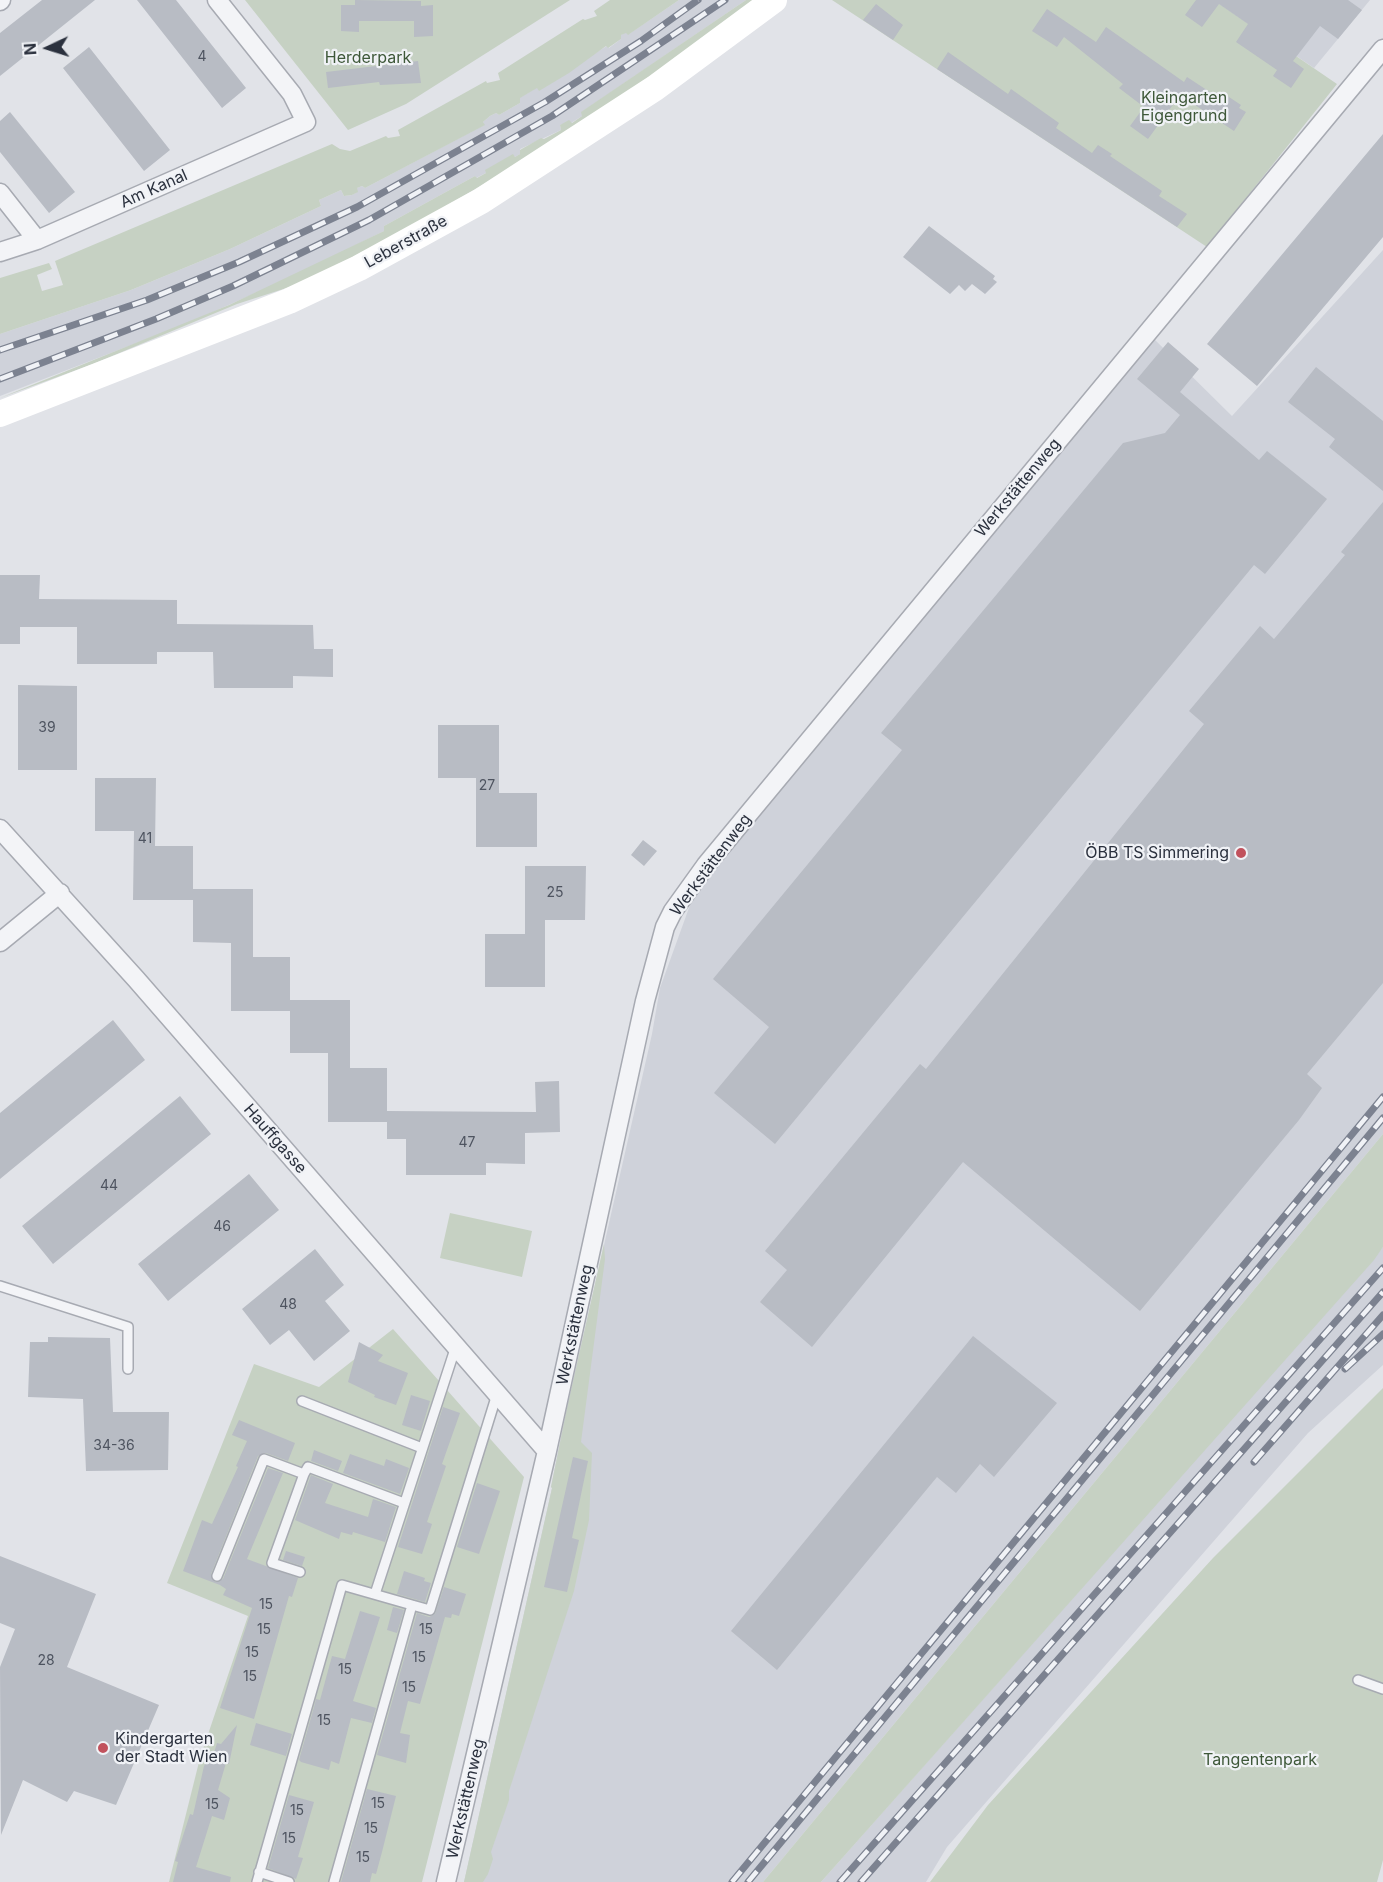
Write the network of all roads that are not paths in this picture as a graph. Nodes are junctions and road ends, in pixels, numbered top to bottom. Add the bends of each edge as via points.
1 (217, 0) edge
2 (774, 0) edge
3 (1383, 49) edge
4 (0, 193) edge
5 (38, 240) junction
6 (0, 252) edge
7 (0, 414) edge
8 (0, 828) edge
9 (60, 893) junction
10 (0, 942) edge
11 (0, 1286) edge
12 (456, 1346) junction
13 (128, 1369) dead end
14 (497, 1394) junction
15 (302, 1401) dead end
16 (422, 1448) junction
17 (548, 1451) junction
18 (304, 1474) junction
19 (404, 1503) junction
20 (300, 1572) dead end
21 (217, 1576) dead end
22 (375, 1594) junction
23 (412, 1605) junction
24 (1358, 1680) dead end
25 (1383, 1689) edge
26 (258, 1877) edge
27 (289, 1882) edge
28 (334, 1882) edge
29 (446, 1882) edge

1 - 5 street, Am Kanal via 292,94 306,122
2 - 7 main road, Leberstraße via 655,88 491,194 359,268 289,301
3 - 17 street, Werkstättenweg via 684,894 665,927 645,1001
4 - 5 street
5 - 6 street, Am Kanal
8 - 9 street, Hauffgasse
9 - 10 street
9 - 12 street, Hauffgasse
11 - 13 lane via 128,1327
12 - 14 street, Hauffgasse
12 - 16 lane
14 - 17 street, Hauffgasse
14 - 23 lane via 430,1610
15 - 16 lane
16 - 19 lane
17 - 29 street, Werkstättenweg
18 - 19 lane via 308,1467
18 - 20 lane via 272,1563
18 - 21 lane via 264,1459
19 - 22 lane
22 - 23 lane
22 - 26 lane via 342,1585
23 - 28 lane
24 - 25 lane
26 - 27 lane

